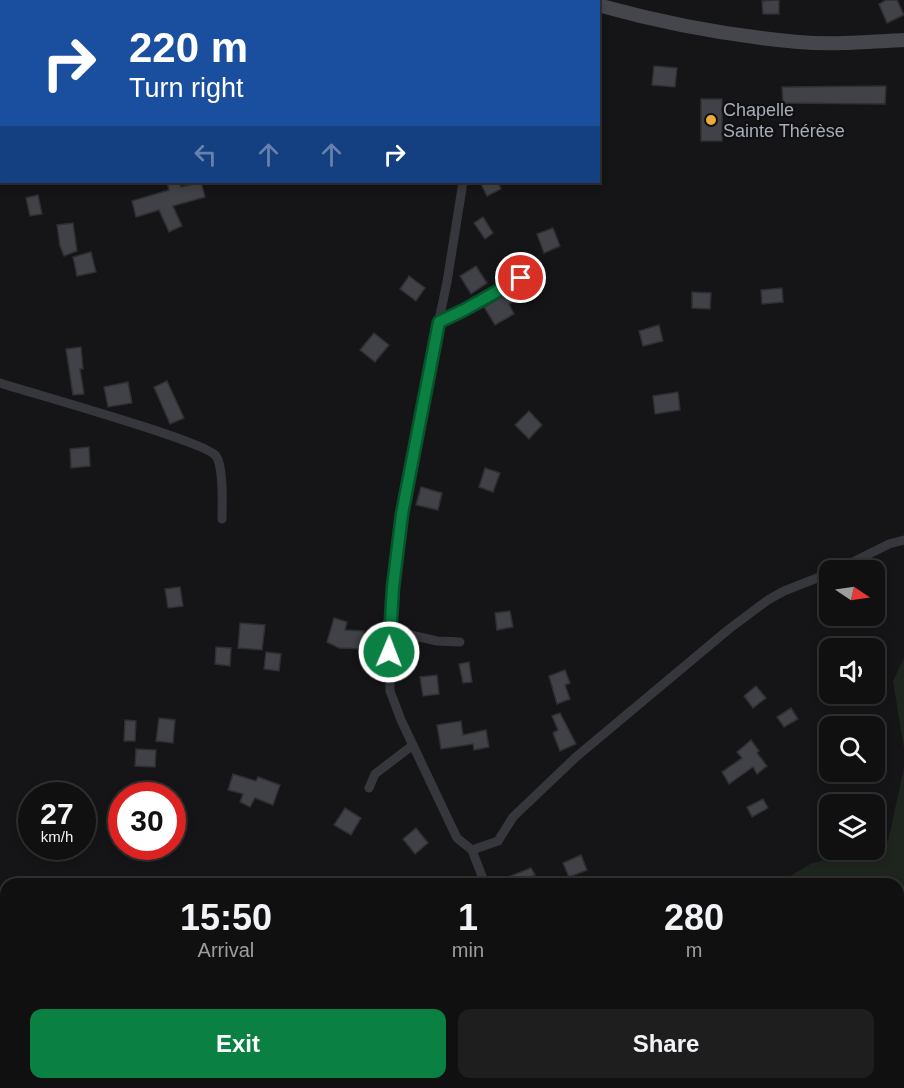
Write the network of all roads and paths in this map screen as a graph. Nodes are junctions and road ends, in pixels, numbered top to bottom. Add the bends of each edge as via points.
1 (600, 6) edge
2 (904, 40) edge
3 (463, 183) edge
4 (521, 278) dead end
5 (439, 322) junction
6 (0, 383) edge
7 (222, 519) dead end
8 (904, 540) edge
9 (857, 560) edge
10 (819, 577) edge
11 (389, 630) junction
12 (459, 642) dead end
13 (413, 745) junction
14 (369, 788) dead end
15 (472, 850) junction
16 (483, 878) edge

1 - 2 main road via 628,14 800,42
3 - 5 street
4 - 5 street
5 - 11 street via 402,514
6 - 7 street via 209,450 220,466
8 - 9 street
10 - 15 street via 768,600 729,629 576,757 513,817 498,841
11 - 12 street
11 - 13 street via 390,691
13 - 14 street via 375,774
13 - 15 street via 457,838
15 - 16 street

